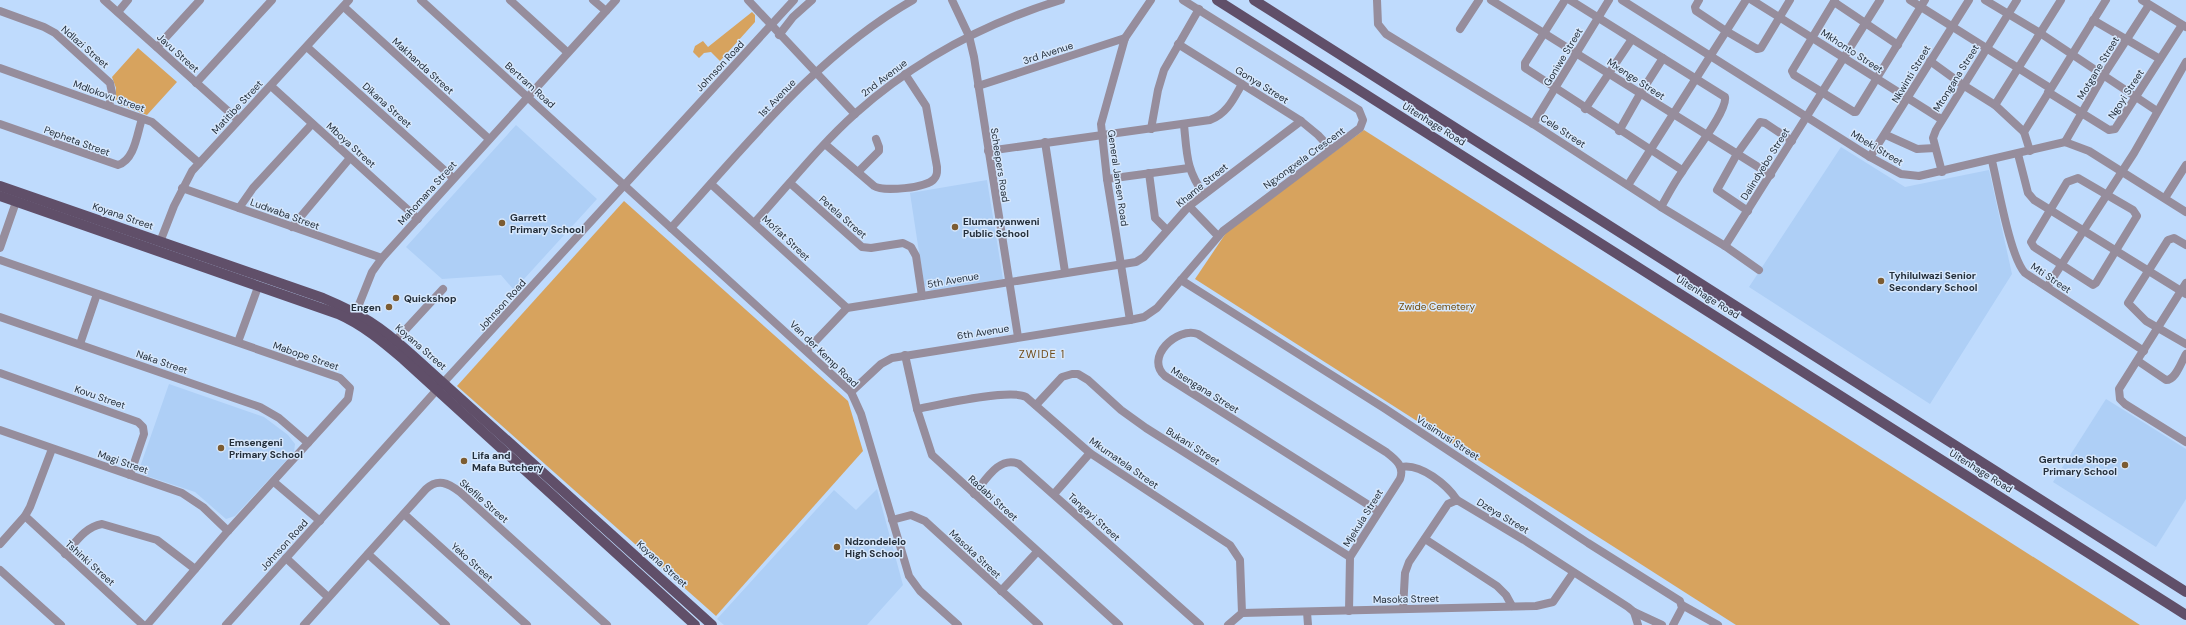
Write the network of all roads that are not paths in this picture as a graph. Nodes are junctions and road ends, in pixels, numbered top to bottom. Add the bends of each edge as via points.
1 (104, 0) edge
2 (128, 0) edge
3 (200, 0) edge
4 (272, 0) edge
5 (349, 0) edge
6 (421, 0) edge
7 (510, 0) edge
8 (593, 0) edge
9 (616, 0) edge
10 (748, 0) edge
11 (794, 0) edge
12 (812, 0) edge
13 (913, 0) edge
14 (952, 0) edge
15 (1062, 0) edge
16 (1151, 0) edge
17 (1183, 0) edge
18 (1216, 0) edge
19 (1254, 0) edge
20 (1377, 0) edge
21 (1478, 0) edge
22 (1491, 0) edge
23 (1564, 0) edge
24 (1570, 0) edge
25 (1609, 0) edge
26 (1622, 0) edge
27 (1699, 0) edge
28 (1746, 0) edge
29 (1752, 0) edge
30 (1790, 0) edge
31 (1880, 0) edge
32 (1910, 0) edge
33 (1969, 0) edge
34 (1985, 0) edge
35 (2016, 0) edge
36 (2061, 0) edge
37 (2106, 0) edge
38 (1834, 1) edge
39 (2146, 2) edge
40 (1923, 3) edge
41 (344, 7) junction
42 (1199, 9) junction
43 (0, 11) edge
44 (606, 11) junction
45 (118, 12) junction
46 (2008, 14) junction
47 (1780, 17) junction
48 (1598, 18) junction
49 (2093, 20) junction
50 (1865, 23) junction
51 (771, 25) junction
52 (1952, 25) junction
53 (2184, 26) edge
54 (1460, 29) dead end
55 (1726, 32) junction
56 (1543, 33) junction
57 (2040, 33) junction
58 (779, 35) junction
59 (969, 36) junction
60 (1812, 36) junction
61 (1125, 38) junction
62 (1632, 39) junction
63 (2126, 40) junction
64 (1178, 44) junction
65 (1898, 44) junction
66 (157, 47) junction
67 (307, 47) junction
68 (1986, 48) junction
69 (567, 52) junction
70 (1577, 52) junction
71 (2071, 55) junction
72 (1711, 56) junction
73 (1663, 58) junction
74 (1844, 58) junction
75 (2160, 59) junction
76 (1930, 61) junction
77 (2186, 62) edge
78 (0, 68) edge
79 (2018, 68) junction
80 (815, 72) junction
81 (904, 74) junction
82 (1609, 74) junction
83 (2103, 76) junction
84 (1696, 78) junction
85 (1878, 79) junction
86 (196, 83) junction
87 (1242, 84) junction
88 (1963, 85) junction
89 (271, 86) junction
90 (978, 86) junction
91 (1555, 89) junction
92 (2049, 90) junction
93 (1823, 92) junction
94 (1640, 94) junction
95 (2136, 96) junction
96 (528, 97) junction
97 (1909, 99) junction
98 (109, 106) junction
99 (1995, 106) junction
100 (1585, 109) junction
101 (2157, 111) junction
102 (2082, 113) junction
103 (855, 114) junction
104 (1673, 114) junction
105 (1807, 116) junction
106 (142, 118) junction
107 (1941, 119) junction
108 (238, 120) junction
109 (1301, 121) junction
110 (0, 124) edge
111 (312, 124) junction
112 (1533, 124) junction
113 (1184, 125) junction
114 (1151, 129) junction
115 (1620, 131) junction
116 (2024, 132) junction
117 (1101, 134) junction
118 (1886, 135) junction
119 (1707, 136) junction
120 (489, 139) junction
121 (876, 139) dead end
122 (1792, 141) junction
123 (1045, 142) junction
124 (2065, 142) junction
125 (825, 144) junction
126 (1935, 148) junction
127 (1331, 149) junction
128 (1651, 149) junction
129 (988, 151) junction
130 (2030, 151) junction
131 (1737, 154) junction
132 (2018, 154) junction
133 (1870, 157) junction
134 (350, 158) junction
135 (1992, 160) junction
136 (199, 163) junction
137 (2186, 165) edge
138 (1189, 168) junction
139 (1682, 170) junction
140 (858, 172) junction
141 (1942, 172) junction
142 (2121, 172) junction
143 (1149, 173) junction
144 (1771, 175) junction
145 (453, 178) junction
146 (1107, 179) junction
147 (790, 183) junction
148 (711, 184) junction
149 (624, 185) junction
150 (1628, 185) junction
151 (0, 186) edge
152 (182, 188) junction
153 (1204, 194) junction
154 (2106, 194) junction
155 (0, 196) edge
156 (2165, 198) junction
157 (16, 202) junction
158 (1189, 206) junction
159 (1661, 207) junction
160 (240, 208) junction
161 (2050, 209) junction
162 (1748, 211) junction
163 (2186, 212) edge
164 (418, 219) junction
165 (755, 222) junction
166 (292, 227) junction
167 (671, 228) junction
168 (1167, 230) junction
169 (2084, 230) junction
170 (1218, 236) junction
171 (160, 242) junction
172 (2186, 245) edge
173 (1725, 246) junction
174 (0, 248) edge
175 (2116, 251) junction
176 (382, 258) junction
177 (0, 260) edge
178 (1120, 264) junction
179 (2061, 265) junction
180 (1759, 270) dead end
181 (2148, 270) junction
182 (1065, 272) junction
183 (1181, 280) junction
184 (1009, 281) junction
185 (2186, 283) edge
186 (258, 287) junction
187 (2047, 287) junction
188 (443, 289) dead end
189 (2184, 292) edge
190 (97, 294) junction
191 (922, 296) junction
192 (847, 308) junction
193 (356, 312) junction
194 (0, 317) edge
195 (1130, 320) junction
196 (2158, 328) junction
197 (1018, 337) junction
198 (396, 340) junction
199 (238, 342) junction
200 (80, 344) junction
201 (2186, 344) edge
202 (807, 350) junction
203 (2144, 352) junction
204 (2186, 354) edge
205 (905, 355) junction
206 (2138, 361) junction
207 (0, 373) edge
208 (443, 383) junction
209 (436, 391) junction
210 (851, 392) junction
211 (1036, 405) junction
212 (917, 409) junction
213 (0, 430) edge
214 (2186, 442) edge
215 (308, 443) junction
216 (52, 449) junction
217 (1090, 453) junction
218 (1400, 465) junction
219 (130, 475) junction
220 (274, 482) junction
221 (974, 494) junction
222 (1054, 494) junction
223 (1457, 500) junction
224 (1378, 511) junction
225 (404, 514) junction
226 (25, 516) junction
227 (892, 520) junction
228 (320, 521) junction
229 (228, 531) junction
230 (1425, 539) junction
231 (0, 544) edge
232 (1037, 552) junction
233 (65, 554) junction
234 (368, 554) junction
235 (1350, 557) junction
236 (286, 558) junction
237 (195, 569) junction
238 (0, 570) edge
239 (1573, 573) junction
240 (1001, 591) junction
241 (2186, 592) edge
242 (328, 597) junction
243 (1682, 605) junction
244 (1512, 606) junction
245 (1403, 609) junction
246 (1349, 611) junction
247 (1308, 612) junction
248 (1634, 612) junction
249 (1242, 613) junction
250 (2186, 615) edge
251 (61, 625) edge
252 (143, 625) edge
253 (147, 625) edge
254 (226, 625) edge
255 (304, 625) edge
256 (446, 625) edge
257 (527, 625) edge
258 (607, 625) edge
259 (695, 625) edge
260 (712, 625) edge
261 (958, 625) edge
262 (1038, 625) edge
263 (1118, 625) edge
264 (1200, 625) edge
265 (1228, 625) edge
266 (1308, 625) edge
267 (1638, 625) edge
268 (1662, 625) edge
269 (1673, 625) edge
270 (1718, 625) edge

1 - 45 street, Javu Street
2 - 45 street
3 - 66 street
4 - 86 street
5 - 41 street, Matitibe Street
6 - 96 street, Bertram Road
7 - 69 street
8 - 44 street
9 - 44 street, Mahomana Street
10 - 51 street
11 - 51 street, Johnson Road
12 - 58 street
13 - 80 street, 1st Avenue via 862,33
14 - 59 street, Scheepers Road
15 - 59 street, 2nd Avenue via 1011,17
16 - 61 street, General Jansen Road
17 - 42 street, Ngxongxela Crescent
18 - 250 main road, Uitenhage Road
19 - 241 main road, Uitenhage Road
20 - 112 street, Cele Street via 1378,24 1386,34
21 - 54 street
22 - 56 street, Mxenge Street
23 - 56 street
24 - 48 street
25 - 48 street, Goniwe Street
26 - 72 street, Mbeki Street
27 - 55 street via 1695,10
28 - 55 street
29 - 47 street, Mkhonto Street
30 - 47 street
31 - 50 street, Dalindyebo Street
32 - 40 street, Ngoyi Street
33 - 52 street, Nkwinti Street
34 - 46 street
35 - 46 street, Mtongana Street
36 - 57 street
37 - 49 street
38 - 50 street
38 - 60 street
39 - 53 street
39 - 63 street, Motgane Street
40 - 52 street, Ngoyi Street
40 - 65 street
41 - 67 street, Matitibe Street
41 - 120 street, Makhanda Street
42 - 64 street
42 - 127 street, Ngxongxela Crescent via 1359,110 1363,120 1360,128
43 - 98 street, Ndlazi Street via 55,33 110,84 112,93
44 - 69 street, Mahomana Street
45 - 66 street, Javu Street
46 - 57 street
46 - 68 street, Mtongana Street
47 - 55 street via 1759,49
47 - 60 street, Mkhonto Street
48 - 62 street
48 - 70 street, Goniwe Street
49 - 63 street
49 - 71 street
50 - 65 street
50 - 74 street, Dalindyebo Street
51 - 58 street
51 - 149 street, Johnson Road
52 - 68 street, Ngoyi Street
52 - 76 street, Nkwinti Street
53 - 75 street, Ngoyi Street
55 - 72 street
56 - 70 street, Mxenge Street
56 - 91 street via 1524,65 1527,71
57 - 71 street
57 - 79 street
58 - 80 street
59 - 81 street, 2nd Avenue
59 - 90 street, Scheepers Road
60 - 74 street, Mkhonto Street
60 - 93 street via 1792,71 1794,75
61 - 90 street, 3rd Avenue
61 - 117 street, General Jansen Road via 1102,116
62 - 73 street
62 - 82 street
63 - 75 street
63 - 83 street, Motgane Street
64 - 87 street, Gonya Street
64 - 114 street via 1161,79
65 - 85 street
66 - 86 street, Javu Street
67 - 89 street, Matitibe Street
67 - 145 street, Dikana Street
68 - 79 street, Ngoyi Street
68 - 88 street, Mtongana Street
69 - 96 street, Mahomana Street
70 - 82 street, Mxenge Street
70 - 91 street, Goniwe Street
71 - 83 street
71 - 92 street
72 - 84 street
72 - 105 street, Mbeki Street
73 - 84 street
73 - 94 street
74 - 85 street, Mkhonto Street
74 - 93 street, Dalindyebo Street
75 - 95 street, Ngoyi Street
76 - 88 street
76 - 97 street, Nkwinti Street
77 - 101 street
78 - 98 street, Mdlokovu Street
79 - 92 street, Ngoyi Street
79 - 99 street
80 - 103 street
80 - 148 street, 1st Avenue
81 - 103 street, 2nd Avenue
81 - 140 street via 926,106 937,167 936,177 927,184 886,190 874,186
82 - 94 street, Mxenge Street
82 - 100 street
83 - 95 street
83 - 102 street, Motgane Street
84 - 104 street
84 - 119 street via 1723,95 1725,99
85 - 93 street via 1855,112
85 - 97 street, Mkhonto Street
86 - 108 street, Javu Street
87 - 109 street, Gonya Street
87 - 113 street via 1229,106 1216,118
88 - 99 street
88 - 107 street, Mtongana Street
89 - 108 street, Matitibe Street
89 - 111 street, Mboya Street
90 - 129 street, Scheepers Road
91 - 100 street
91 - 112 street, Goniwe Street
92 - 102 street, Ngoyi Street
92 - 116 street
93 - 105 street, Dalindyebo Street
94 - 104 street, Mxenge Street
94 - 115 street
95 - 101 street
95 - 102 street, Ngoyi Street via 2117,127 2112,130
96 - 120 street, Mahomana Street
96 - 149 street, Bertram Road
97 - 107 street, Mkhonto Street
97 - 118 street, Nkwinti Street
98 - 106 street, Mdlokovu Street
99 - 116 street
100 - 115 street
101 - 142 street
102 - 124 street, Motgane Street
103 - 125 street, 2nd Avenue
104 - 119 street, Mxenge Street
104 - 128 street
105 - 122 street, Dalindyebo Street
105 - 133 street, Mbeki Street
106 - 110 street, Pepheta Street via 130,156 126,162 118,165
106 - 136 street, Mdlokovu Street via 162,130
107 - 126 street, Mtongana Street via 1933,138
108 - 136 street, Matitibe Street
109 - 127 street, Gonya Street
109 - 153 street, Khame Street
111 - 134 street, Mboya Street
111 - 160 street via 253,188
112 - 150 street, Cele Street
113 - 114 street
113 - 138 street
114 - 117 street
115 - 128 street
116 - 130 street
117 - 123 street
117 - 146 street, General Jansen Road
118 - 126 street via 1917,149
118 - 133 street, Nkwinti Street
119 - 131 street, Mxenge Street
119 - 139 street
120 - 145 street, Mahomana Street
121 - 140 street via 880,147 879,152
122 - 131 street via 1760,122
122 - 144 street, Dalindyebo Street
123 - 129 street
123 - 182 street
124 - 130 street, Mbeki Street
124 - 142 street via 2089,151
125 - 140 street
125 - 147 street, 2nd Avenue
126 - 141 street, Mtongana Street
127 - 170 street, Ngxongxela Crescent
128 - 139 street
128 - 150 street
129 - 184 street, Scheepers Road
130 - 132 street, Mbeki Street
131 - 144 street, Mxenge Street
131 - 162 street via 1717,190
132 - 135 street, Mbeki Street
132 - 161 street via 2028,192 2034,200
133 - 141 street, Mbeki Street via 1889,169 1909,177
134 - 164 street, Mboya Street
134 - 166 street
135 - 141 street, Mbeki Street
135 - 187 street, Mti Street via 2017,262 2024,273
136 - 152 street, Matitibe Street
137 - 156 street
138 - 143 street
138 - 153 street
139 - 159 street
142 - 154 street
142 - 156 street
143 - 146 street
143 - 168 street via 1155,218
144 - 162 street, Dalindyebo Street
145 - 164 street, Mahomana Street
146 - 178 street, General Jansen Road
147 - 165 street, 2nd Avenue
147 - 191 street, Petela Street via 862,247 903,243 911,247 916,256
148 - 165 street, Moffat Street
148 - 167 street, 1st Avenue
149 - 167 street, Van der Kemp Road
149 - 208 street, Johnson Road
150 - 159 street, Cele Street
151 - 171 main road, Koyana Street
152 - 160 street, Ludwaba Street
152 - 171 street, Matitibe Street
153 - 158 street, Khame Street
154 - 161 street via 2074,178 2067,182
154 - 169 street
154 - 175 street via 2133,210 2137,216
155 - 157 main road
156 - 163 street
157 - 174 street
157 - 186 main road
158 - 168 street, Khame Street
158 - 170 street
159 - 173 street, Cele Street
160 - 166 street, Ludwaba Street
161 - 169 street
161 - 179 street via 2031,242 2034,247
162 - 173 street, Dalindyebo Street
164 - 176 street, Mahomana Street
165 - 192 street, Moffat Street
166 - 176 street, Ludwaba Street
167 - 202 street, Van der Kemp Road
168 - 178 street, Khame Street via 1144,257 1132,263
169 - 175 street
169 - 179 street
170 - 183 street, Ngxongxela Crescent
171 - 193 main road, Koyana Street
172 - 181 street via 2174,238 2168,240
173 - 180 street, Cele Street
175 - 179 street via 2093,285
175 - 181 street
176 - 193 street, Mahomana Street via 372,272
177 - 190 street, Mabope Street
178 - 182 street, 5th Avenue
178 - 195 street, General Jansen Road
179 - 187 street
181 - 189 street
181 - 196 street via 2128,303 2146,321
182 - 184 street, 5th Avenue
183 - 195 street, Ngxongxela Crescent via 1153,312
183 - 243 street, Vusimusi Street via 1384,408
184 - 191 street, 5th Avenue
184 - 197 street, Scheepers Road
185 - 189 street
186 - 199 street
186 - 209 main road via 354,322 384,343
187 - 203 street, Mti Street
188 - 198 street
189 - 196 street
190 - 199 street, Mabope Street
190 - 200 street
191 - 192 street, 5th Avenue
192 - 202 street
193 - 198 main road, Koyana Street
194 - 200 street, Naka Street
195 - 197 street, 6th Avenue
196 - 201 street
196 - 203 street
197 - 205 street, 6th Avenue
198 - 208 main road, Koyana Street
199 - 215 street, Mabope Street via 340,378 348,385 348,399
200 - 215 street, Naka Street via 260,407 279,418
202 - 210 street, Van der Kemp Road
203 - 206 street
204 - 206 street via 2169,380
205 - 210 street, 6th Avenue via 886,361
205 - 212 street, Radabi Street
206 - 214 street via 2119,390 2122,402
207 - 219 street, Kovu Street via 138,422 143,427 144,434
208 - 209 street, Johnson Road
208 - 260 main road, Koyana Street
209 - 228 street, Johnson Road
209 - 259 main road
210 - 227 street, Van der Kemp Road via 861,414
211 - 212 street, Mkumatela Street via 1022,395 1011,394
211 - 217 street, Mkumatela Street
211 - 235 street, Bukani Street via 1062,377 1072,374 1083,376 1121,410 1146,428
212 - 221 street, Radabi Street via 932,455
213 - 216 street, Magi Street
215 - 220 street, Mabope Street
216 - 219 street, Magi Street
216 - 226 street
217 - 222 street
217 - 249 street, Mkumatela Street via 1230,545 1240,560
218 - 223 street, Dzeya Street via 1421,470 1451,491
218 - 224 street, Mjekula Street via 1400,479
218 - 224 street, Msengana Street via 1386,452 1198,334 1181,333 1157,359 1158,369 1165,376
219 - 229 street, Magi Street via 191,498
220 - 228 street
220 - 229 street, Mabope Street
221 - 222 street, Tangayi Street via 999,465 1009,461 1024,468
221 - 232 street, Radabi Street
222 - 264 street, Tangayi Street
223 - 230 street via 1448,504
223 - 239 street, Dzeya Street
224 - 235 street, Mjekula Street
225 - 234 street, Skefile Street
225 - 257 street, Yeko Street
225 - 258 street, Skefile Street via 433,483 446,483 452,486
226 - 231 street
226 - 233 street, Tshinki Street
227 - 240 street, Masoka Street via 911,515 919,517
227 - 261 street, Van der Kemp Road via 906,569 913,582
228 - 236 street, Johnson Road
229 - 237 street, Mabope Street
230 - 244 street via 1497,586
230 - 245 street via 1409,562 1405,573
232 - 240 street
232 - 263 street, Radabi Street
233 - 237 street via 86,531 102,524 157,540
233 - 252 street, Tshinki Street
234 - 242 street, Skefile Street
234 - 256 street
235 - 246 street, Mjekula Street
236 - 242 street
236 - 254 street, Johnson Road
237 - 253 street, Mabope Street
238 - 251 street
239 - 244 street, Masoka Street via 1553,602 1536,606
239 - 248 street, Dzeya Street
240 - 262 street, Masoka Street
242 - 255 street, Skefile Street
243 - 269 street
243 - 270 street, Vusimusi Street
244 - 245 street, Masoka Street
245 - 246 street, Masoka Street
246 - 247 street, Masoka Street
247 - 249 street, Masoka Street
247 - 266 street
248 - 267 street
248 - 268 street, Dzeya Street
249 - 265 street

